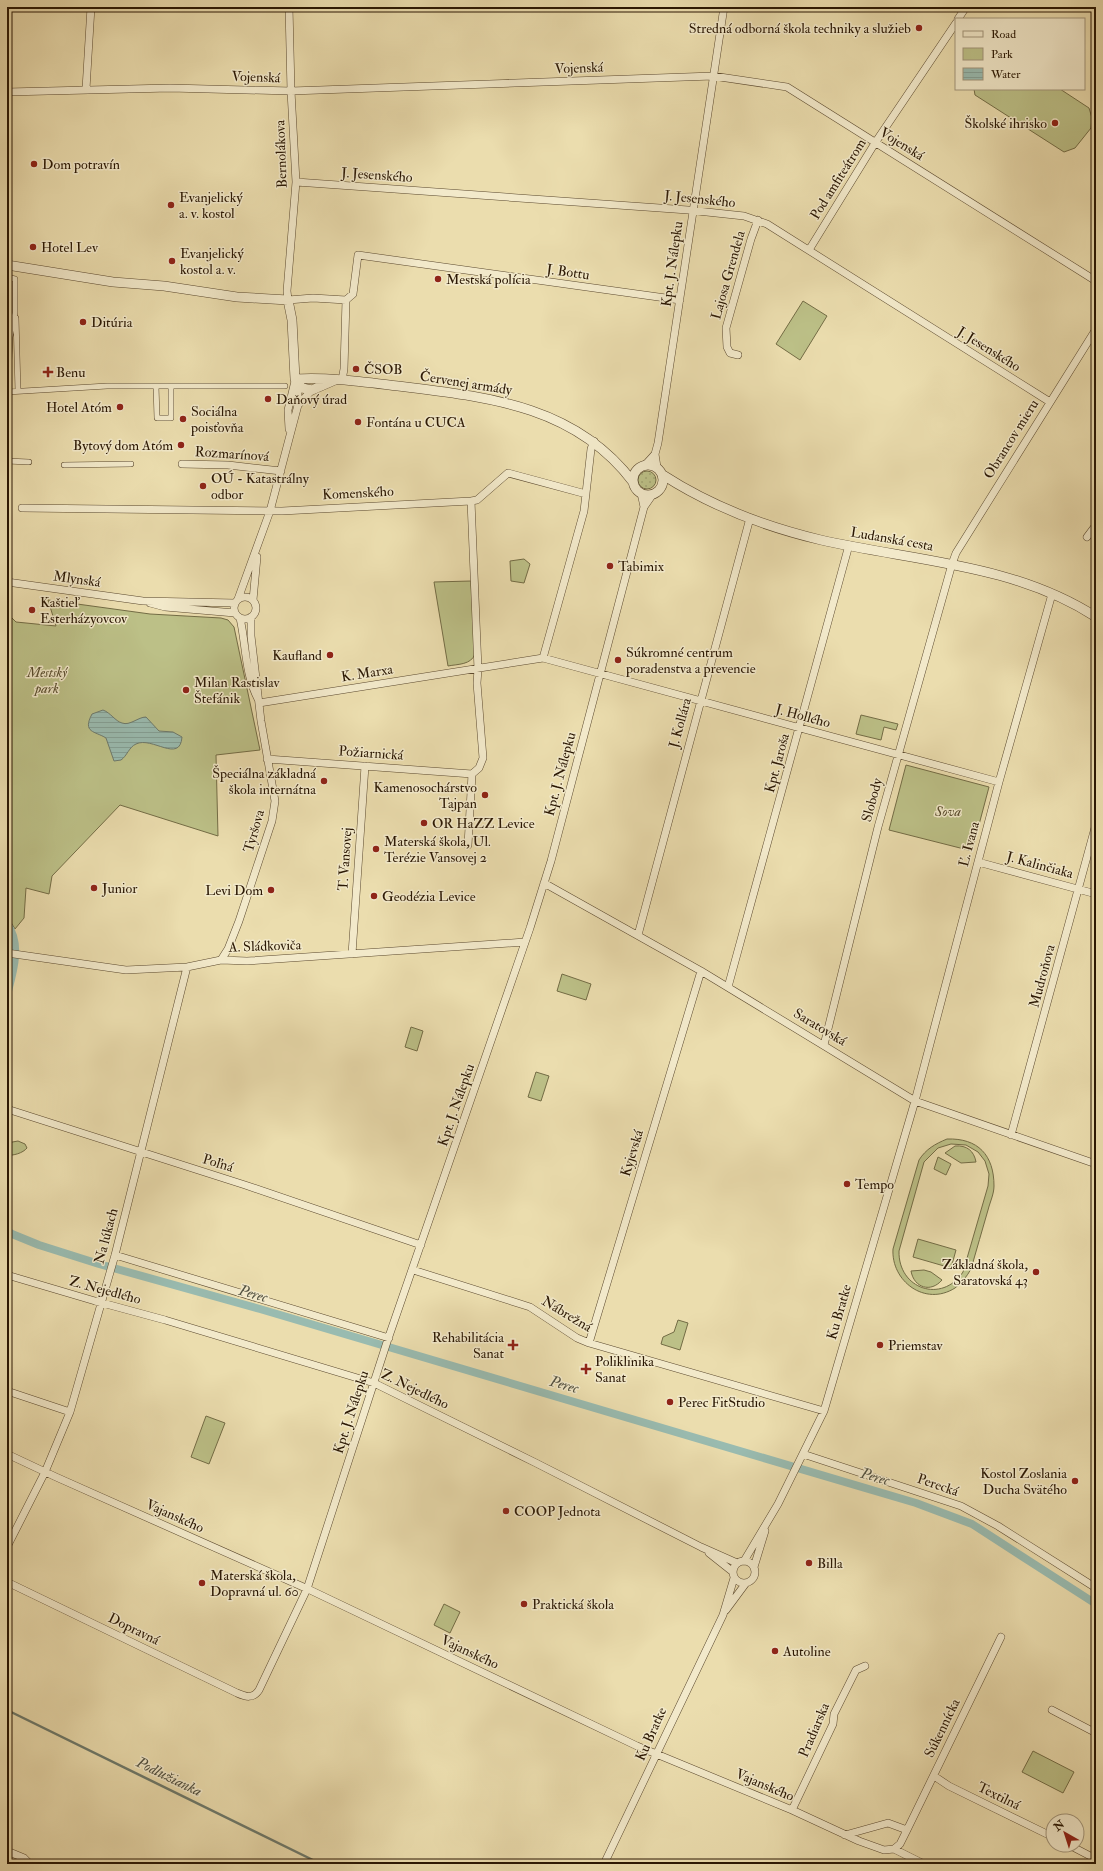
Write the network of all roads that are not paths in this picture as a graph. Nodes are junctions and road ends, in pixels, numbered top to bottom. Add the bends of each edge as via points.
1 (91, 7) edge
2 (289, 7) edge
3 (724, 7) edge
4 (966, 7) edge
5 (959, 18) edge
6 (955, 24) edge
7 (713, 76) junction
8 (86, 89) junction
9 (291, 91) junction
10 (7, 92) edge
11 (875, 143) junction
12 (296, 182) junction
13 (693, 210) junction
14 (758, 220) junction
15 (809, 250) junction
16 (8, 264) edge
17 (7, 277) edge
18 (1096, 281) edge
19 (288, 300) junction
20 (346, 300) junction
21 (680, 300) junction
22 (15, 313) junction
23 (1096, 329) edge
24 (738, 355) dead end
25 (295, 379) junction
26 (338, 380) junction
27 (156, 386) junction
28 (171, 386) junction
29 (284, 386) dead end
30 (312, 390) junction
31 (18, 391) junction
32 (8, 392) edge
33 (1050, 402) junction
34 (298, 405) junction
35 (7, 406) edge
36 (289, 434) junction
37 (594, 441) junction
38 (655, 454) junction
39 (7, 461) edge
40 (29, 462) dead end
41 (131, 464) dead end
42 (182, 464) dead end
43 (64, 465) dead end
44 (642, 466) junction
45 (657, 467) junction
46 (623, 468) junction
47 (281, 471) junction
48 (663, 475) junction
49 (633, 482) junction
50 (661, 487) junction
51 (683, 488) junction
52 (640, 493) junction
53 (586, 494) junction
54 (653, 494) junction
55 (471, 501) junction
56 (644, 506) junction
57 (22, 508) dead end
58 (270, 511) junction
59 (750, 518) junction
60 (1096, 525) edge
61 (1087, 537) dead end
62 (849, 545) junction
63 (258, 547) junction
64 (952, 564) junction
65 (7, 582) edge
66 (1052, 594) junction
67 (253, 600) junction
68 (142, 601) junction
69 (237, 601) junction
70 (237, 615) junction
71 (251, 617) junction
72 (1096, 617) edge
73 (543, 658) junction
74 (478, 668) junction
75 (599, 674) junction
76 (700, 701) junction
77 (260, 703) junction
78 (799, 729) junction
79 (898, 754) junction
80 (267, 759) junction
81 (365, 766) junction
82 (472, 774) junction
83 (999, 782) junction
84 (1096, 824) edge
85 (468, 845) dead end
86 (978, 862) junction
87 (544, 883) junction
88 (1079, 889) junction
89 (1096, 894) edge
90 (638, 935) junction
91 (525, 942) junction
92 (8, 953) edge
93 (352, 954) junction
94 (221, 960) junction
95 (184, 967) junction
96 (701, 971) junction
97 (728, 987) junction
98 (824, 1045) junction
99 (915, 1101) junction
100 (7, 1109) edge
101 (1011, 1135) junction
102 (142, 1153) junction
103 (1096, 1164) edge
104 (421, 1245) junction
105 (115, 1257) junction
106 (413, 1270) junction
107 (7, 1275) edge
108 (101, 1303) junction
109 (388, 1340) junction
110 (589, 1343) junction
111 (374, 1383) junction
112 (7, 1391) edge
113 (824, 1411) junction
114 (70, 1412) junction
115 (7, 1454) edge
116 (803, 1454) junction
117 (45, 1472) junction
118 (768, 1521) junction
119 (7, 1547) edge
120 (701, 1547) junction
121 (741, 1562) junction
122 (754, 1567) junction
123 (733, 1575) junction
124 (7, 1582) edge
125 (746, 1583) junction
126 (1096, 1588) edge
127 (307, 1589) junction
128 (723, 1614) junction
129 (1001, 1637) dead end
130 (865, 1666) dead end
131 (251, 1697) joint
132 (1052, 1710) dead end
133 (1096, 1733) edge
134 (657, 1754) junction
135 (934, 1776) junction
136 (792, 1810) junction
137 (907, 1830) junction
138 (1045, 1833) edge
139 (845, 1835) junction
140 (894, 1849) junction
141 (7, 1850) edge
142 (1084, 1853) edge
143 (1094, 1858) edge
144 (30, 1864) edge
145 (604, 1864) edge
146 (924, 1864) edge

1 - 8 street
2 - 9 street, Bernolákova
3 - 7 street, Kpt. J. Nálepku
4 - 5 street
6 - 11 street, Pod amfiteátrom
7 - 9 street, Vojenská
7 - 11 street, Vojenská via 787,87
7 - 13 street, Kpt. J. Nálepku
8 - 9 street, Vojenská
8 - 10 street, Vojenská
9 - 12 street, Bernolákova
11 - 15 street, Pod amfiteátrom
11 - 18 street, Vojenská
12 - 13 street, J. Jesenského
12 - 19 street, Bernolákova
13 - 14 street, J. Jesenského
13 - 21 street, Kpt. J. Nálepku
14 - 15 street, J. Jesenského
14 - 24 street, Lajosa Grendela via 726,328 727,347 730,353
15 - 33 street, J. Jesenského
16 - 19 street via 113,282 164,286 237,297
17 - 22 street via 15,279
19 - 20 street
19 - 25 street via 292,320
20 - 21 street, J. Bottu via 353,294 358,255
20 - 26 street via 344,369
21 - 38 street, Kpt. J. Nálepku
22 - 31 street
22 - 32 street via 10,337
23 - 33 street, Obrancov mieru
25 - 26 street, Červenej armády
25 - 30 street via 302,388
25 - 34 street
25 - 36 street via 288,410
26 - 30 street
26 - 37 street, Červenej armády via 494,399 538,412
27 - 28 street
27 - 28 street via 157,418 172,418
27 - 31 street
28 - 29 street
30 - 34 street
31 - 32 street
32 - 35 street
33 - 64 street, Obrancov mieru via 959,547
34 - 36 street
36 - 47 street
37 - 46 street, Červenej armády
37 - 53 street
38 - 44 street, Kpt. J. Nálepku
38 - 45 street, Kpt. J. Nálepku
39 - 40 street
41 - 43 street
42 - 47 street, Rozmarínová via 228,465
44 - 45 street
44 - 46 street
44 - 49 street via 634,474
45 - 48 street
46 - 49 street, Červenej armády
47 - 58 street
48 - 50 street
48 - 51 street, Ludanská cesta
49 - 52 street
50 - 51 street, Ludanská cesta
50 - 54 street
51 - 59 street, Ludanská cesta
52 - 54 street
52 - 56 street
53 - 55 street, Komenského via 508,473 477,500
53 - 73 street via 583,514
54 - 56 street, Kpt. J. Nálepku
55 - 58 street, Komenského
55 - 74 street
56 - 75 street, Kpt. J. Nálepku
57 - 58 street, Komenského
58 - 63 street
59 - 62 street, Ludanská cesta via 805,536
59 - 76 street, J. Kollára
60 - 61 street
62 - 64 street, Ludanská cesta
62 - 78 street, Kpt. Jaroša
63 - 67 street
63 - 69 street
64 - 66 street, Ludanská cesta via 998,575
64 - 79 street, Slobody
65 - 68 street, Mlynská
66 - 72 street, Ludanská cesta
66 - 83 street, Ľ. Ivana
67 - 69 street via 248,597
67 - 71 street via 256,610
68 - 69 street, Mlynská
68 - 70 street, Mlynská via 165,607
69 - 70 street
70 - 71 street via 243,619
70 - 77 street, Tyršova via 244,637 251,687
71 - 77 street, Tyršova
73 - 74 street, K. Marxa
73 - 75 street, K. Marxa
74 - 77 street, K. Marxa
74 - 82 street via 482,758 479,768
75 - 76 street, J. Hollého
75 - 87 street, Kpt. J. Nálepku
76 - 78 street, J. Hollého
76 - 90 street, J. Kollára
77 - 80 street, Tyršova
78 - 79 street, J. Hollého
78 - 97 street, Kpt. Jaroša
79 - 83 street, J. Hollého
79 - 98 street, Slobody
80 - 81 street, Požiarnická
80 - 94 street, Tyršova via 275,801 272,821 239,921
81 - 82 street, Požiarnická
81 - 93 street, T. Vansovej
82 - 85 street
83 - 86 street, Ľ. Ivana
84 - 88 street, Mudroňova
86 - 88 street, J. Kalinčiaka
86 - 99 street, Ľ. Ivana
87 - 90 street, Saratovská
87 - 91 street, Kpt. J. Nálepku
88 - 89 street, J. Kalinčiaka
88 - 101 street, Mudroňova
90 - 96 street, Saratovská
91 - 93 street, A. Sládkoviča
91 - 104 street, Kpt. J. Nálepku
92 - 95 street, A. Sládkoviča via 126,970
93 - 94 street, A. Sládkoviča via 238,962
94 - 95 street, A. Sládkoviča
95 - 102 street, Na lúkach
96 - 97 street, Saratovská
96 - 110 street, Kyjevská
97 - 98 street, Saratovská
98 - 99 street, Saratovská
99 - 101 street, Saratovská
99 - 113 street, Ku Bratke
100 - 102 street, Poľná
101 - 103 street, Saratovská
102 - 104 street, Poľná
102 - 105 street, Na lúkach
104 - 106 street, Kpt. J. Nálepku
105 - 108 street, Na lúkach
105 - 109 street
106 - 109 street, Kpt. J. Nálepku
106 - 110 street, Nábrežná via 530,1307
107 - 108 street, Z. Nejedlého
108 - 111 street, Z. Nejedlého
108 - 114 street, Na lúkach
109 - 111 street, Kpt. J. Nálepku
110 - 113 street, Nábrežná
111 - 120 street, Z. Nejedlého
111 - 127 street, Kpt. J. Nálepku
112 - 114 street
113 - 116 street, Ku Bratke
114 - 117 street, Na lúkach
115 - 117 street, Vajanského
116 - 118 street, Ku Bratke
116 - 126 street, Perecká via 961,1506 998,1526
117 - 119 street, Na lúkach
117 - 127 street, Vajanského
118 - 121 street, Ku Bratke
118 - 122 street, Ku Bratke
120 - 121 street, Z. Nejedlého
120 - 123 street, Z. Nejedlého
121 - 122 street via 750,1562
121 - 123 street
122 - 125 street via 754,1578
123 - 125 street via 739,1582
123 - 128 street, Ku Bratke
124 - 131 street, Dopravná via 231,1691
125 - 128 street, Ku Bratke
127 - 131 street, Kpt. J. Nálepku via 259,1690
127 - 134 street, Vajanského
128 - 134 street, Ku Bratke
129 - 135 street, Súkennícka
130 - 136 street, Pradiarska via 856,1670
132 - 133 street
134 - 136 street, Vajanského
134 - 145 street, Ku Bratke
135 - 137 street, Súkennícka
135 - 138 street, Textilná via 949,1786
136 - 139 street, Vajanského
137 - 139 street via 888,1823
137 - 140 street, Súkennícka via 900,1844
139 - 140 street, Vajanského via 884,1850
140 - 146 street, Vajanského
141 - 144 street via 24,1858
142 - 143 street

